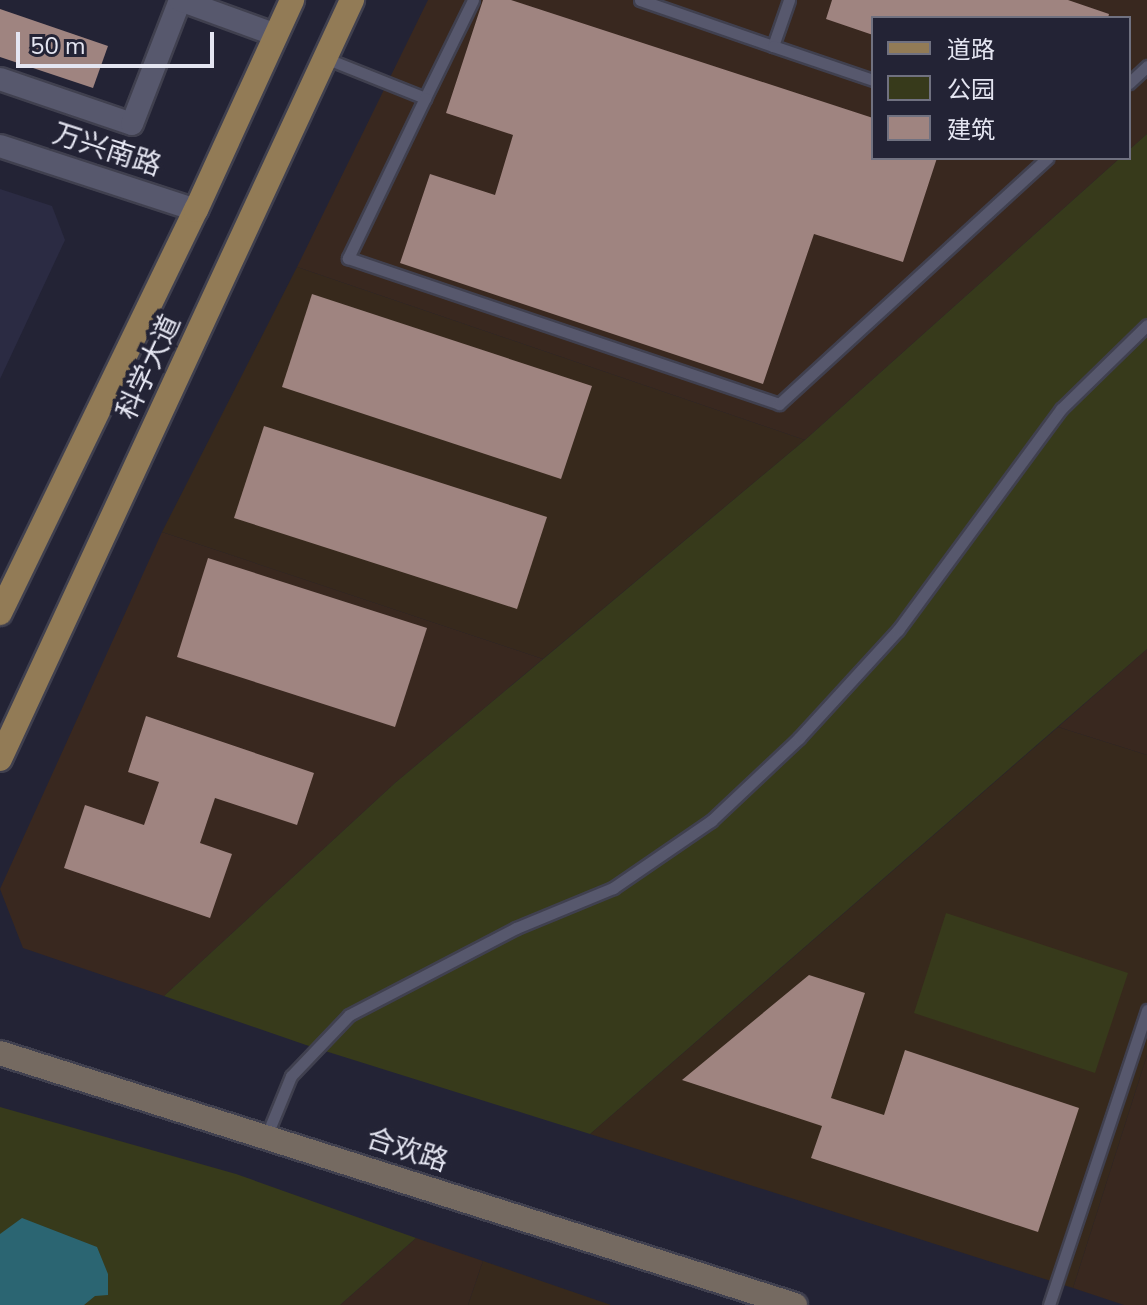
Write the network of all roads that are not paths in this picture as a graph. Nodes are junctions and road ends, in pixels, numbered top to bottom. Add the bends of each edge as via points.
1 (292, 0) edge
2 (352, 0) edge
3 (473, 0) edge
4 (640, 0) edge
5 (789, 0) edge
6 (276, 35) junction
7 (773, 46) junction
8 (325, 58) junction
9 (1147, 66) edge
10 (0, 79) edge
11 (871, 79) edge
12 (1131, 81) edge
13 (425, 98) junction
14 (0, 146) edge
15 (1045, 160) edge
16 (196, 210) junction
17 (1147, 325) edge
18 (0, 613) edge
19 (0, 759) edge
20 (1147, 1010) edge
21 (0, 1053) edge
22 (266, 1137) junction
23 (795, 1305) edge
24 (1049, 1305) edge

1 - 6 main road, 科学大道
2 - 8 main road, 科学大道
3 - 13 lane
4 - 7 lane
5 - 7 lane
6 - 10 street via 180,0 132,124
6 - 16 main road, 科学大道
7 - 11 lane
8 - 13 lane
8 - 19 main road, 科学大道
9 - 12 lane
13 - 15 lane via 348,258 779,404
14 - 16 street, 万兴南路
16 - 18 main road, 科学大道
17 - 22 lane via 1061,409 898,630 799,738 711,821 613,888 516,928 349,1015 291,1076
20 - 24 lane
21 - 22 street, 合欢路
22 - 23 street, 合欢路

